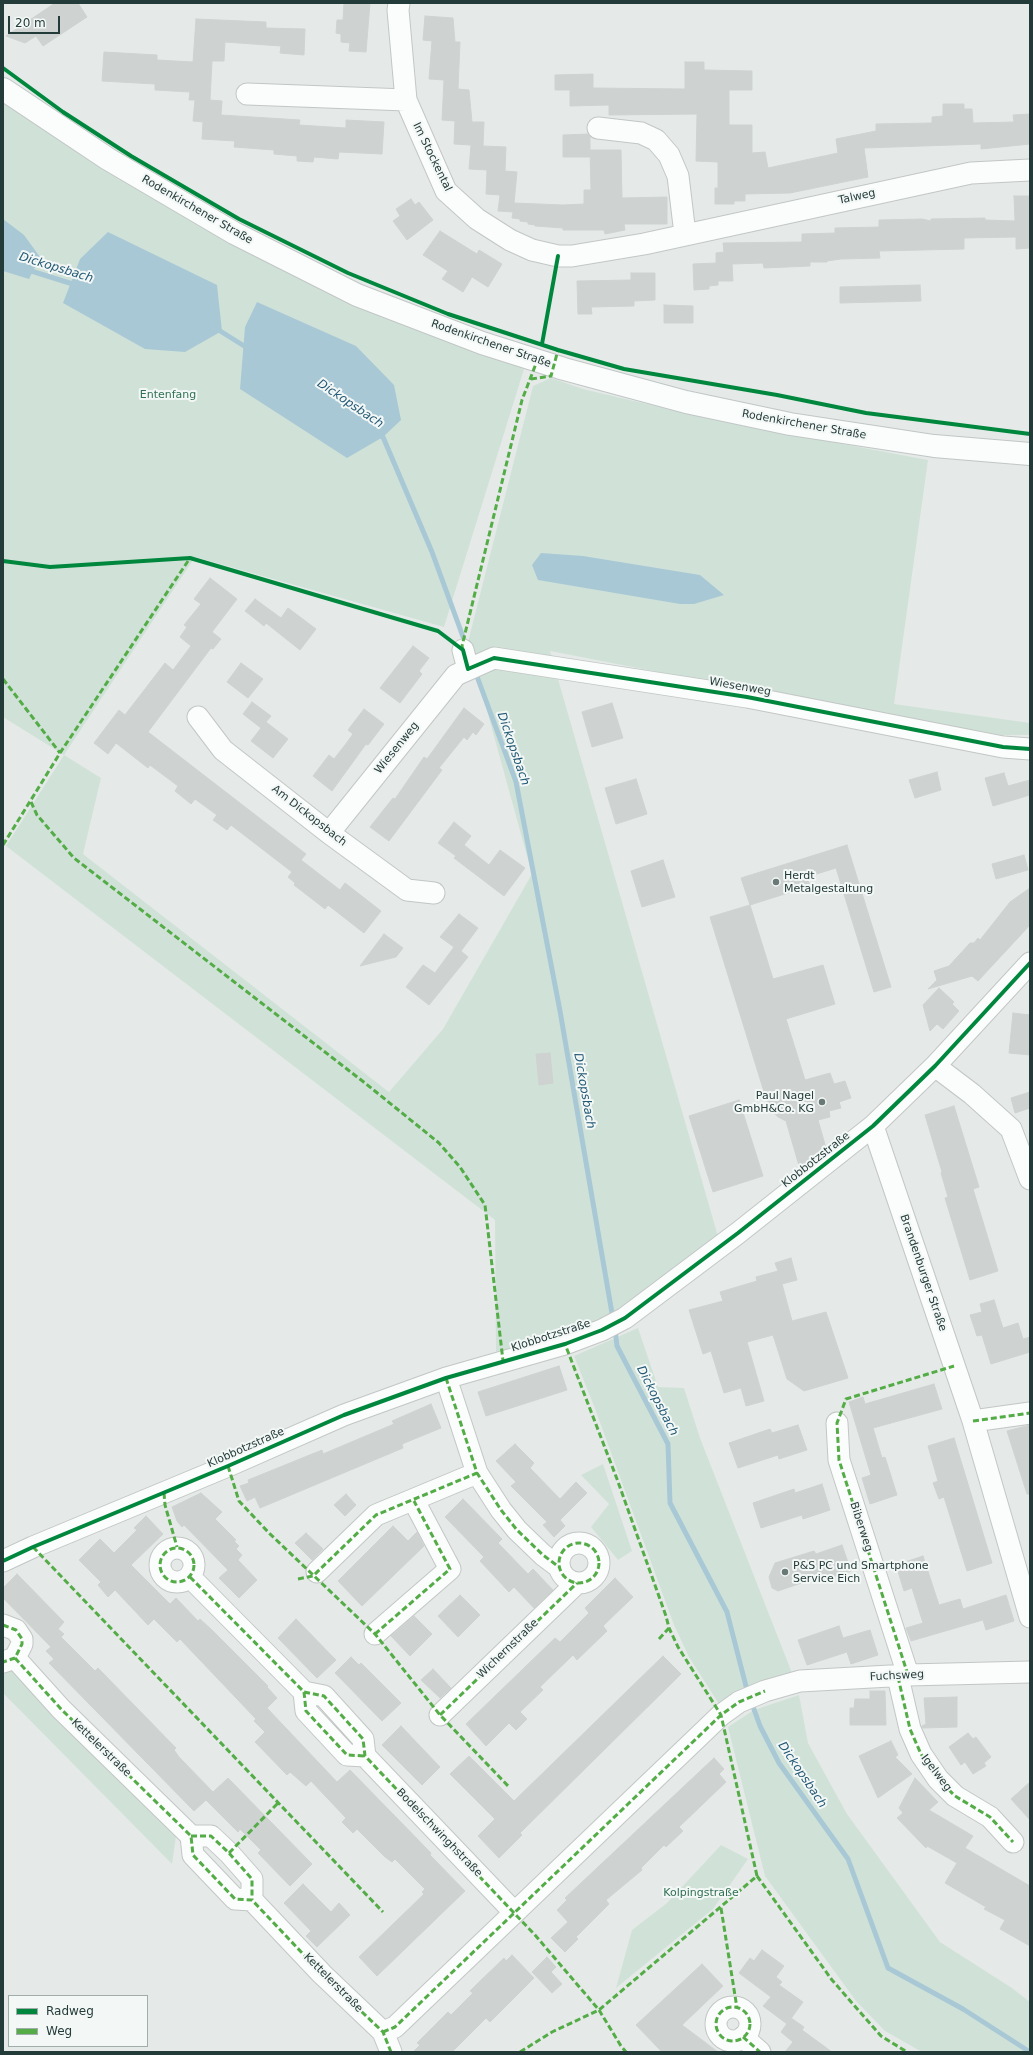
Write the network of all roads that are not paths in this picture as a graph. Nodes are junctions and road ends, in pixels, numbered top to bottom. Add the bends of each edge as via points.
1 (399, 3) edge
2 (3, 89) edge
3 (247, 94) dead end
4 (406, 100) junction
5 (598, 128) dead end
6 (1030, 170) edge
7 (686, 234) junction
8 (572, 256) joint
9 (1030, 454) edge
10 (198, 717) dead end
11 (1030, 749) edge
12 (329, 833) junction
13 (434, 893) dead end
14 (1030, 963) edge
15 (935, 1066) junction
16 (874, 1126) junction
17 (1030, 1179) edge
18 (446, 1378) junction
19 (1030, 1413) edge
20 (973, 1421) junction
21 (838, 1423) dead end
22 (477, 1473) junction
23 (414, 1501) junction
24 (3, 1561) edge
25 (559, 1567) junction
26 (317, 1572) dead end
27 (190, 1577) dead end
28 (577, 1582) junction
29 (1030, 1617) edge
30 (3, 1625) edge
31 (375, 1634) dead end
32 (9, 1660) edge
33 (1030, 1672) edge
34 (903, 1676) junction
35 (440, 1715) dead end
36 (191, 1836) junction
37 (1013, 1842) dead end
38 (252, 1900) junction
39 (514, 1912) junction
40 (382, 2032) junction
41 (743, 2037) dead end
42 (391, 2052) edge
43 (760, 2052) edge

1 - 4 street, Im Stockental
2 - 9 main road, Rodenkirchener Straße via 108,159 234,232 358,295 482,342 564,369 686,402 783,422 934,446
3 - 4 street
4 - 8 street, Im Stockental via 446,191 477,219 510,240 532,250 558,256
5 - 7 street via 641,134 656,140 669,155 678,176
6 - 7 street, Talweg via 971,173
7 - 8 street, Talweg
10 - 12 street, Am Dickopsbach via 223,750
11 - 12 street, Wiesenweg via 1003,748 747,697 494,658 470,663 456,675
12 - 13 street, Am Dickopsbach via 407,890
14 - 15 street, Klobbotzstraße
15 - 16 street, Klobbotzstraße
15 - 17 street via 972,1094 1011,1129
16 - 18 street, Klobbotzstraße via 625,1318 566,1344
16 - 20 street, Brandenburger Straße
18 - 22 street
18 - 24 street, Klobbotzstraße via 344,1415
19 - 20 street
20 - 29 street, Brandenburger Straße
21 - 34 street, Biberweg via 839,1460
22 - 23 street
22 - 25 street via 500,1510 517,1530 542,1555
23 - 26 street via 376,1515
23 - 31 street via 450,1569
25 - 28 street via 565,1578
25 - 28 street, Wichernstraße via 561,1555 569,1546 581,1543 592,1548 598,1559 596,1571 589,1580
27 - 39 street, Bodelschwinghstraße via 304,1692 306,1711 347,1754 365,1756
28 - 35 street, Wichernstraße
30 - 32 street, Kettelerstraße via 16,1630 22,1639 21,1649
32 - 36 street, Kettelerstraße
33 - 34 street, Fuchsweg
34 - 37 street, Igelweg via 910,1729 938,1779 955,1796 990,1817
34 - 39 street, Fuchsweg via 800,1681 739,1702 721,1715
36 - 38 street via 193,1855 224,1888 235,1899
36 - 38 street via 211,1836 229,1853 252,1879
38 - 40 street, Kettelerstraße via 322,1974
39 - 40 street via 395,2027
40 - 42 street, Kettelerstraße
41 - 43 street

